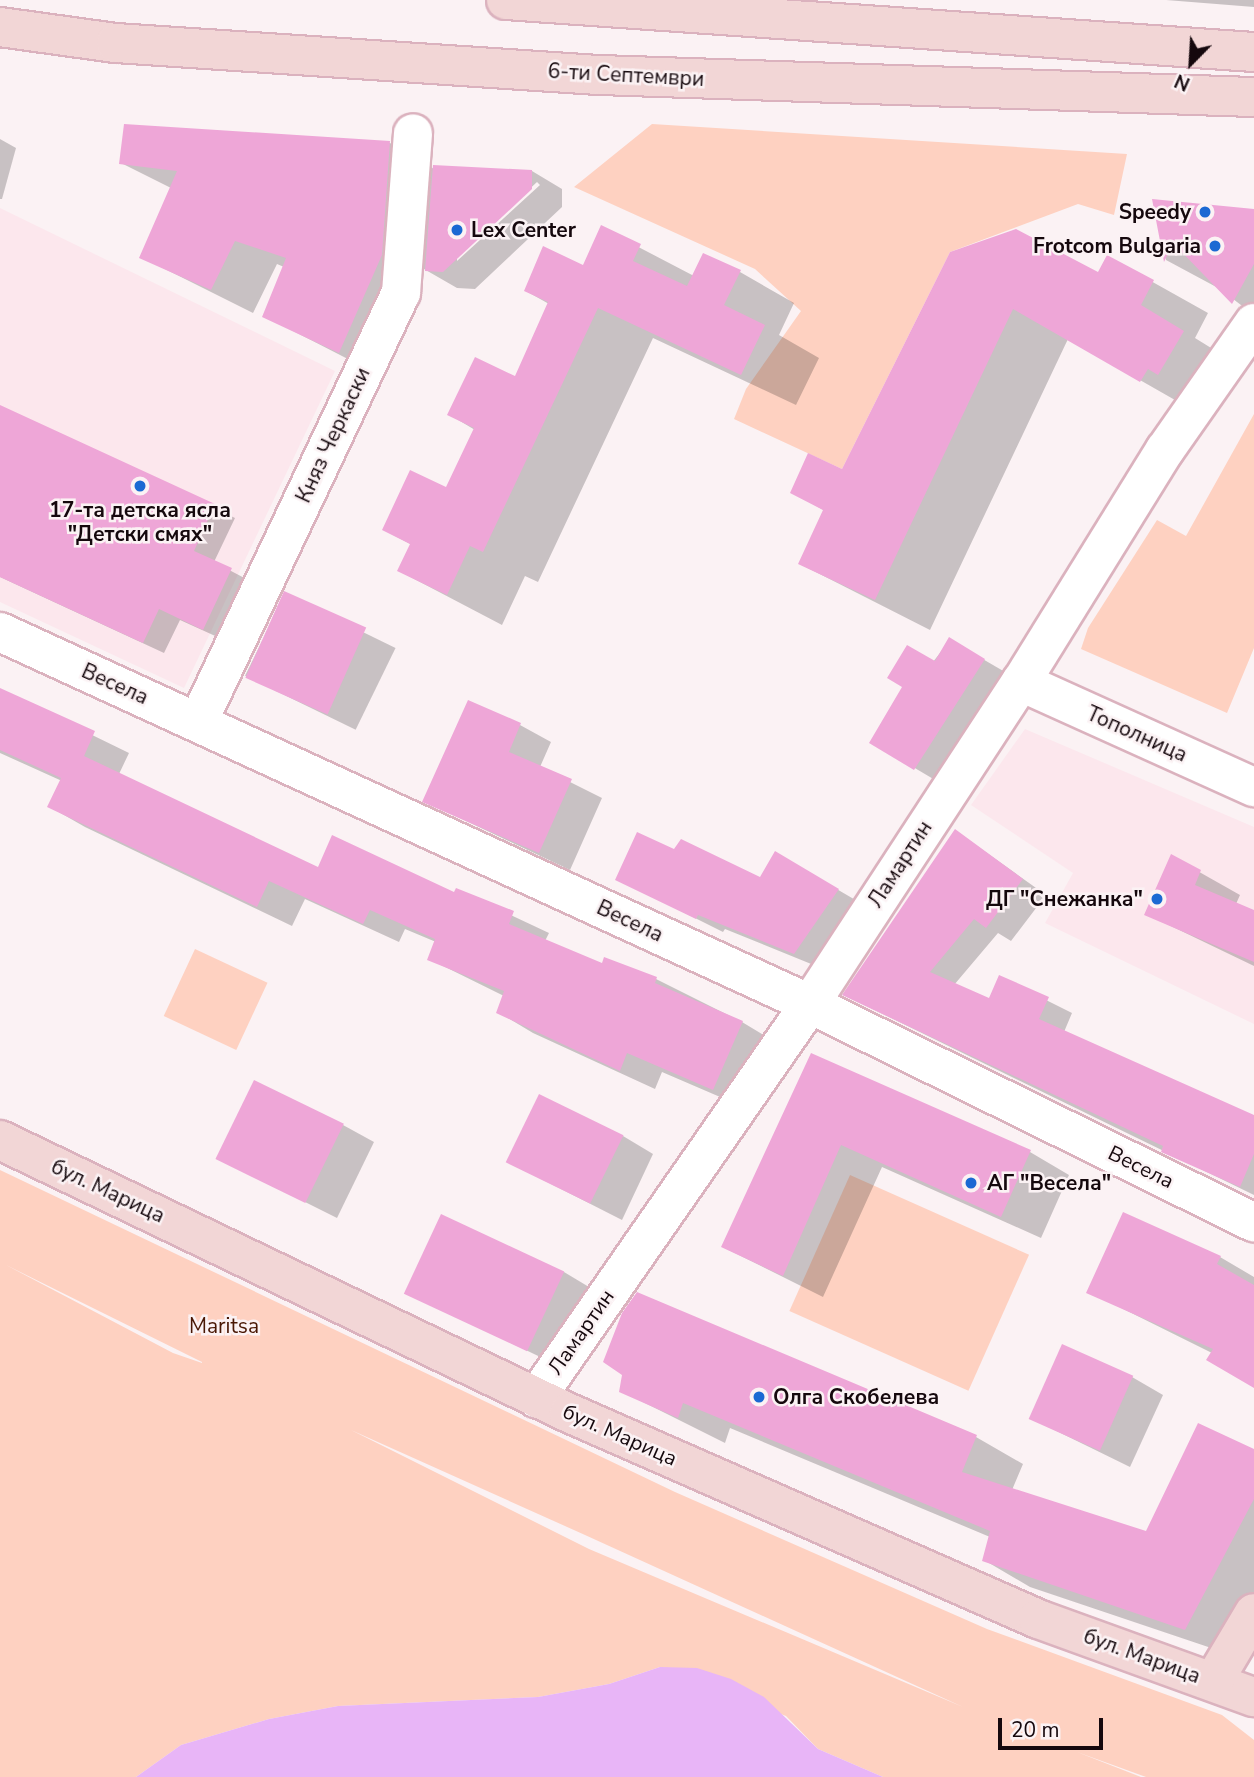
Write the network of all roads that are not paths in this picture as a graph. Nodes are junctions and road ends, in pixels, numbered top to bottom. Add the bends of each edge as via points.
1 (506, 0) edge
2 (0, 27) edge
3 (1254, 52) edge
4 (1254, 97) edge
5 (413, 133) dead end
6 (1254, 323) edge
7 (0, 632) edge
8 (1021, 681) junction
9 (198, 722) junction
10 (1254, 788) edge
11 (810, 1004) junction
12 (0, 1140) edge
13 (1254, 1222) edge
14 (536, 1398) junction
15 (1254, 1613) edge
16 (1213, 1682) junction
17 (1254, 1697) edge

1 - 3 main road
2 - 4 main road, 6-ти Септември via 116,43 600,75
5 - 9 street, Княз Черкаски via 401,293
6 - 8 street, Ламартин via 1165,450
7 - 9 street, Весела
8 - 10 street, Тополница
8 - 11 street, Ламартин
9 - 11 street, Весела
11 - 13 street, Весела
11 - 14 street, Ламартин
12 - 14 main road, бул. Марица
14 - 16 main road, бул. Марица via 1038,1619
15 - 16 main road
16 - 17 main road, бул. Марица

